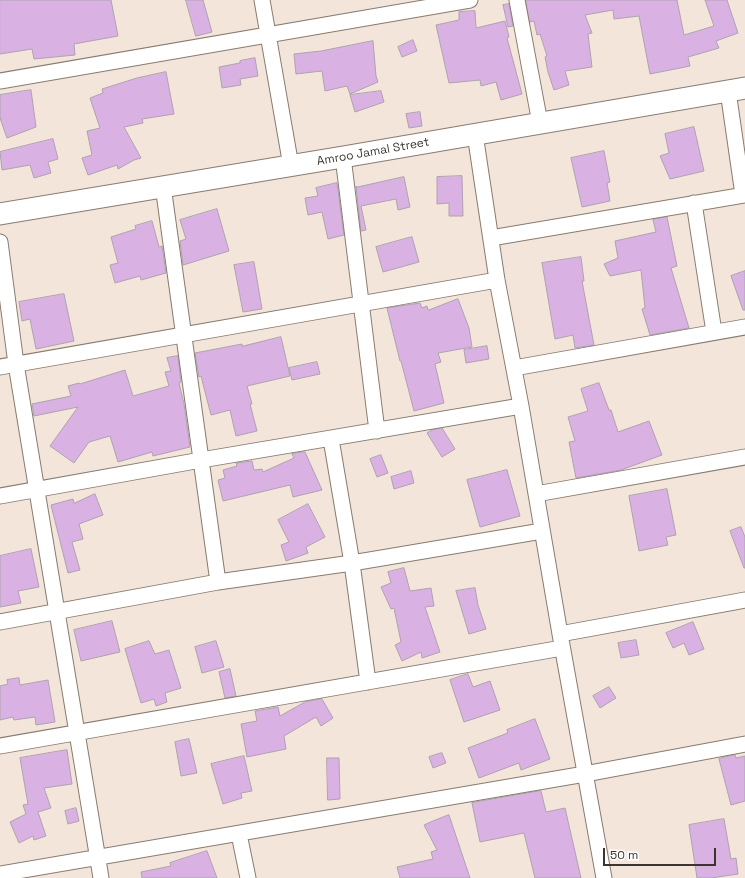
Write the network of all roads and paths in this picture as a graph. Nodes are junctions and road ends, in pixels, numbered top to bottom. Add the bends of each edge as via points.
1 (262, 0) edge
2 (470, 0) edge
3 (517, 0) edge
4 (267, 35) junction
5 (0, 81) edge
6 (736, 89) edge
7 (540, 123) junction
8 (475, 134) junction
9 (343, 157) junction
10 (291, 166) junction
11 (163, 186) junction
12 (744, 195) edge
13 (694, 203) junction
14 (0, 214) edge
15 (491, 238) junction
16 (0, 242) edge
17 (497, 280) junction
18 (361, 304) junction
19 (745, 327) edge
20 (714, 332) junction
21 (184, 334) junction
22 (16, 364) junction
23 (0, 367) edge
24 (514, 368) junction
25 (521, 406) junction
26 (377, 431) junction
27 (331, 439) junction
28 (745, 457) edge
29 (201, 460) junction
30 (37, 489) junction
31 (536, 494) junction
32 (0, 496) edge
33 (542, 531) junction
34 (352, 563) junction
35 (218, 582) junction
36 (745, 600) edge
37 (57, 612) junction
38 (0, 622) edge
39 (561, 641) junction
40 (368, 682) junction
41 (77, 732) junction
42 (745, 744) edge
43 (0, 746) edge
44 (585, 774) junction
45 (239, 834) junction
46 (98, 858) junction
47 (0, 874) edge
48 (101, 878) edge
49 (248, 878) edge
50 (604, 878) edge

1 - 4 street
2 - 4 street
3 - 7 street
4 - 5 street
4 - 10 street
6 - 7 street, Amroo Jamal Street
6 - 12 street
7 - 8 street, Amroo Jamal Street
8 - 9 street, Amroo Jamal Street
8 - 15 street
9 - 10 street, Amroo Jamal Street
9 - 18 street
10 - 11 street, Amroo Jamal Street
11 - 14 street, Amroo Jamal Street
11 - 21 street
12 - 13 street
13 - 15 street
13 - 20 street
15 - 17 street
16 - 22 street
17 - 18 street
17 - 24 street
18 - 21 street
18 - 26 street
19 - 20 street
20 - 24 street
21 - 22 street
21 - 29 street
22 - 23 street
22 - 30 street
24 - 25 street
25 - 26 street
25 - 31 street
26 - 27 street
27 - 29 street
27 - 34 street
28 - 31 street
29 - 30 street
29 - 35 street
30 - 32 street
30 - 37 street
31 - 33 street
33 - 34 street
33 - 39 street
34 - 35 street
34 - 40 street
35 - 37 street
36 - 39 street
37 - 38 street
37 - 41 street
39 - 40 street
39 - 44 street
40 - 41 street
41 - 43 street
41 - 46 street
42 - 44 street
44 - 45 street
44 - 50 street
45 - 46 street
45 - 49 street
46 - 47 street
46 - 48 street

